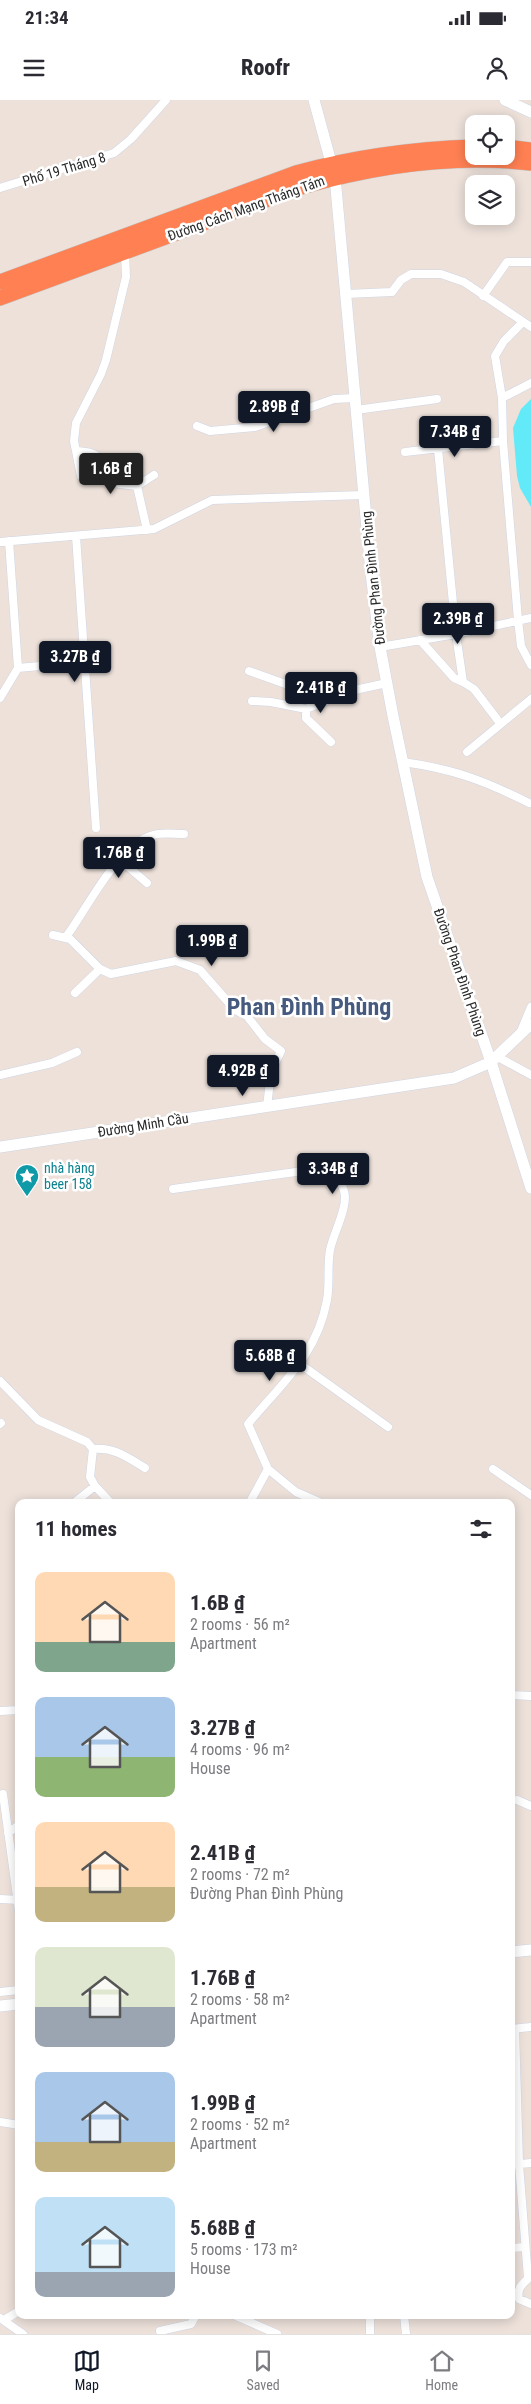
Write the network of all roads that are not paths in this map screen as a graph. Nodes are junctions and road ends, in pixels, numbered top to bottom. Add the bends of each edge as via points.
1 (166, 100) edge
2 (314, 100) edge
3 (505, 100) edge
4 (521, 103) edge
5 (531, 112) edge
6 (465, 147) edge
7 (515, 148) edge
8 (531, 150) edge
9 (531, 163) edge
10 (334, 170) junction
11 (0, 188) edge
12 (125, 252) junction
13 (531, 262) edge
14 (0, 282) edge
15 (346, 294) junction
16 (483, 296) junction
17 (0, 298) edge
18 (522, 323) junction
19 (531, 327) edge
20 (531, 383) edge
21 (355, 398) junction
22 (502, 398) junction
23 (437, 399) dead end
24 (356, 410) junction
25 (196, 426) dead end
26 (503, 441) junction
27 (438, 449) junction
28 (76, 451) junction
29 (404, 452) dead end
30 (154, 475) dead end
31 (82, 476) dead end
32 (138, 486) junction
33 (363, 495) junction
34 (147, 530) junction
35 (76, 536) junction
36 (0, 542) edge
37 (9, 542) junction
38 (531, 618) edge
39 (518, 620) junction
40 (456, 634) junction
41 (420, 640) junction
42 (380, 647) junction
43 (84, 662) junction
44 (531, 665) edge
45 (18, 668) junction
46 (249, 671) dead end
47 (387, 682) junction
48 (464, 682) junction
49 (0, 698) edge
50 (531, 699) edge
51 (252, 701) dead end
52 (318, 702) junction
53 (306, 709) junction
54 (500, 723) junction
55 (331, 742) dead end
56 (467, 752) dead end
57 (403, 762) junction
58 (528, 803) dead end
59 (96, 828) dead end
60 (184, 834) dead end
61 (119, 859) junction
62 (147, 883) dead end
63 (54, 935) dead end
64 (66, 938) junction
65 (100, 969) junction
66 (75, 993) dead end
67 (531, 1007) edge
68 (531, 1024) edge
69 (519, 1034) junction
70 (77, 1052) dead end
71 (493, 1059) junction
72 (0, 1074) edge
73 (531, 1075) edge
74 (268, 1106) junction
75 (0, 1147) edge
76 (531, 1188) edge
77 (173, 1189) dead end
78 (300, 1364) junction
79 (0, 1381) edge
80 (388, 1427) dead end
81 (93, 1449) junction
82 (145, 1468) dead end
83 (268, 1469) junction
84 (493, 1469) dead end
85 (95, 1486) junction
86 (531, 1495) edge
87 (78, 1499) edge
88 (107, 1499) edge
89 (252, 1499) edge
90 (312, 1499) edge
91 (515, 1695) edge
92 (531, 1696) edge
93 (15, 1710) edge
94 (0, 1711) edge
95 (3, 1794) dead end
96 (517, 1800) dead end
97 (531, 1806) edge
98 (15, 1828) edge
99 (8, 1833) junction
100 (15, 1880) edge
101 (0, 1899) edge
102 (15, 1900) edge
103 (531, 1950) edge
104 (515, 1952) edge
105 (15, 1990) edge
106 (0, 1992) edge
107 (15, 2004) edge
108 (0, 2006) edge
109 (531, 2027) edge
110 (515, 2029) edge
111 (0, 2122) edge
112 (15, 2124) edge
113 (531, 2163) edge
114 (515, 2165) edge
115 (525, 2247) junction
116 (515, 2248) edge
117 (530, 2277) edge
118 (531, 2304) edge
119 (15, 2313) edge
120 (2, 2319) edge
121 (194, 2319) edge
122 (243, 2319) edge
123 (370, 2319) edge
124 (404, 2319) edge
125 (191, 2324) junction
126 (160, 2332) dead end
127 (23, 2334) edge
128 (192, 2334) edge
129 (277, 2334) edge
130 (370, 2334) edge
131 (406, 2334) edge

1 - 11 street, Phố 19 Tháng 8 via 114,153
2 - 10 street, Đường Phan Đình Phùng
3 - 4 street
4 - 5 street
6 - 10 highway, Đường Cách Mạng Tháng Tám via 433,148
7 - 8 highway
9 - 10 highway, Đường Cách Mạng Tháng Tám via 467,160
10 - 12 highway, Đường Cách Mạng Tháng Tám via 301,187
10 - 14 highway, Đường Cách Mạng Tháng Tám via 296,173
10 - 15 street, Đường Phan Đình Phùng
12 - 17 highway, Đường Cách Mạng Tháng Tám
12 - 28 street via 123,293 101,374 76,423
13 - 16 street via 507,262
15 - 16 street via 392,292 404,277 428,273 452,277
15 - 21 street, Đường Phan Đình Phùng
16 - 18 street
18 - 19 street
18 - 22 street via 504,341 495,356
20 - 22 street
21 - 24 street, Đường Phan Đình Phùng
21 - 25 street via 334,399 255,427 210,431
22 - 26 street
23 - 24 street
24 - 33 street, Đường Phan Đình Phùng
26 - 27 street
26 - 39 street
27 - 29 street
27 - 40 street
28 - 31 street
28 - 32 street via 97,455 112,484
30 - 32 street
32 - 34 street
33 - 34 street via 212,500
33 - 42 street, Đường Phan Đình Phùng
34 - 35 street
35 - 37 street
35 - 43 street
36 - 37 street
37 - 45 street
38 - 39 street
39 - 40 street
39 - 44 street via 521,646
40 - 41 street
40 - 48 street
41 - 42 street
41 - 48 street via 454,678
42 - 47 street, Đường Phan Đình Phùng
43 - 45 street
43 - 59 street
45 - 49 street
46 - 52 street via 292,686
47 - 52 street
47 - 57 street, Đường Phan Đình Phùng
48 - 54 street via 474,689
50 - 54 street
51 - 53 street
52 - 53 street
53 - 55 street via 306,718
54 - 56 street
57 - 58 street via 467,775
57 - 71 street, Đường Phan Đình Phùng via 427,877
60 - 61 street via 153,834
61 - 62 street
61 - 64 street
63 - 64 street
64 - 65 street
65 - 66 street
65 - 74 street via 117,974 176,961 200,970 235,1010 247,1016 265,1039 281,1051 271,1072
67 - 69 street
68 - 69 street
69 - 71 street
70 - 72 street via 52,1063
71 - 73 street
71 - 74 street, Đường Minh Cầu via 454,1078
71 - 76 street, Đường Phan Đình Phùng
74 - 75 street, Đường Minh Cầu
77 - 78 street via 332,1167 345,1192 345,1205 330,1249 328,1298 320,1328
78 - 80 street
78 - 83 street via 248,1424
79 - 81 street via 38,1420 87,1442
81 - 82 street via 120,1452
81 - 85 street via 90,1477
83 - 89 street
83 - 90 street via 296,1492
84 - 86 street
85 - 87 street
85 - 88 street
91 - 92 street
93 - 94 street
95 - 99 street
96 - 97 street
98 - 99 street
99 - 100 street
101 - 102 street
103 - 104 street
105 - 106 street
107 - 108 street
109 - 110 street
111 - 112 street
113 - 114 street
114 - 115 street
115 - 116 street
115 - 117 street
117 - 118 street via 519,2287 518,2293 519,2298
119 - 120 street
120 - 127 street
121 - 125 street
122 - 129 street
123 - 130 street
124 - 131 street
125 - 126 street
125 - 128 street

